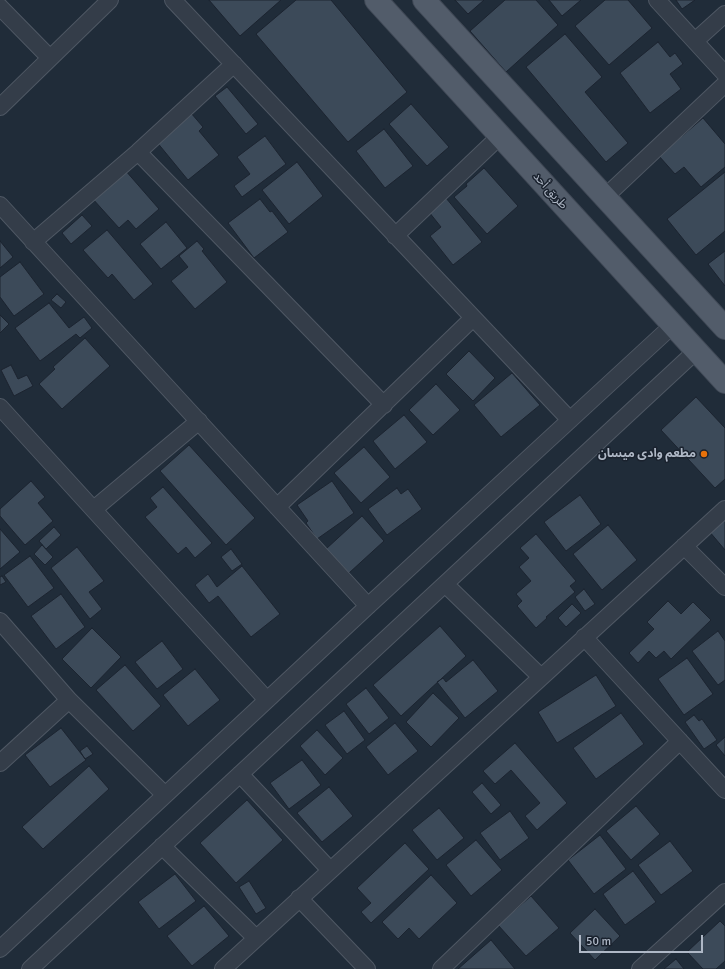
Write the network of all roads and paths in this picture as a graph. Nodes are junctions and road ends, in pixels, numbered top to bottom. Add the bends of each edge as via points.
1 (110, 0) edge
2 (172, 0) edge
3 (376, 0) edge
4 (424, 0) edge
5 (657, 0) edge
6 (0, 7) edge
7 (725, 14) edge
8 (695, 41) junction
9 (50, 58) junction
10 (234, 64) junction
11 (723, 69) edge
12 (725, 84) edge
13 (0, 107) edge
14 (500, 136) junction
15 (138, 152) junction
16 (605, 197) junction
17 (0, 205) edge
18 (395, 236) junction
19 (33, 242) junction
20 (473, 318) junction
21 (673, 325) junction
22 (725, 328) edge
23 (696, 351) junction
24 (725, 382) edge
25 (384, 405) junction
26 (0, 407) edge
27 (570, 420) junction
28 (199, 421) junction
29 (277, 507) junction
30 (94, 509) junction
31 (725, 509) edge
32 (684, 546) junction
33 (445, 584) junction
34 (725, 587) edge
35 (368, 606) junction
36 (0, 621) edge
37 (584, 637) junction
38 (541, 677) junction
39 (69, 700) junction
40 (267, 700) junction
41 (680, 741) junction
42 (0, 763) edge
43 (240, 774) junction
44 (725, 790) edge
45 (165, 795) junction
46 (162, 846) junction
47 (330, 870) junction
48 (725, 892) edge
49 (299, 898) junction
50 (256, 938) junction
51 (0, 949) edge
52 (30, 969) edge
53 (223, 969) edge
54 (367, 969) edge
55 (441, 969) edge
56 (640, 969) edge

1 - 9 street
2 - 10 street
3 - 14 main road, طريق أحد
4 - 16 main road
5 - 8 street
6 - 9 street
7 - 8 street
8 - 11 street
9 - 13 street
10 - 15 street
10 - 18 street
12 - 16 street
14 - 18 street
14 - 21 main road, طريق أحد
15 - 19 street
15 - 25 street
16 - 22 main road
17 - 19 street
18 - 20 street
19 - 28 street
20 - 25 street
20 - 27 street
21 - 23 main road, طريق أحد
21 - 27 street
23 - 24 main road, طريق أحد
23 - 33 street
25 - 29 street
26 - 30 street
27 - 35 street
28 - 29 street
28 - 30 street
29 - 35 street
30 - 40 street
31 - 32 street
32 - 34 street
32 - 37 street
33 - 38 street
33 - 43 street
35 - 40 street
36 - 39 street
37 - 38 street
37 - 41 street
38 - 47 street
39 - 42 street
39 - 45 street
40 - 45 street
41 - 44 street
41 - 55 street
43 - 46 street
43 - 47 street
45 - 51 street
46 - 50 street
46 - 52 street
47 - 49 street
48 - 56 street
49 - 50 street
49 - 54 street
50 - 53 street

